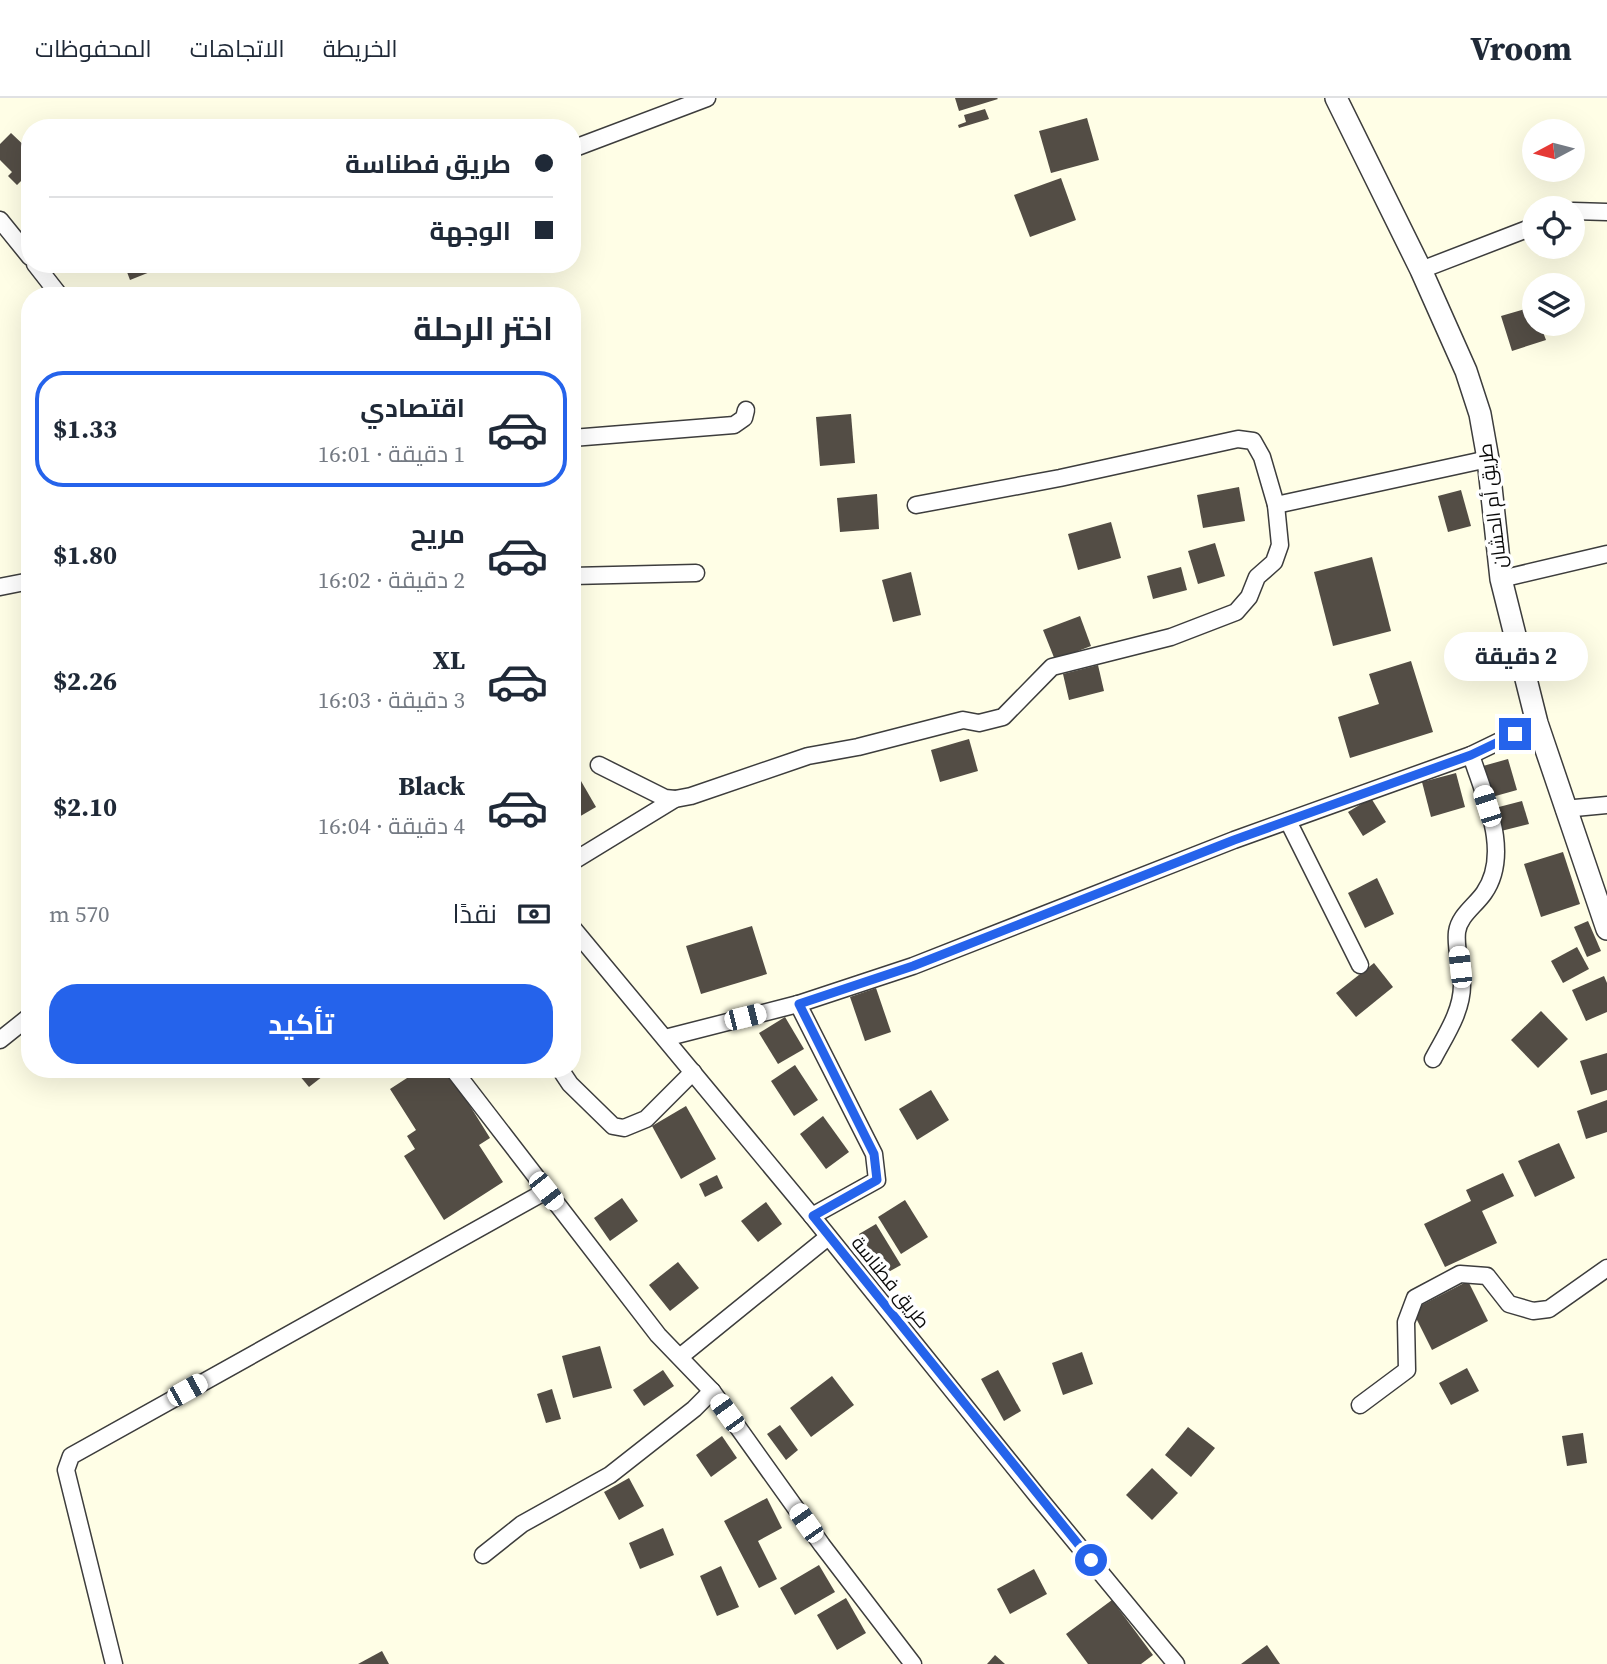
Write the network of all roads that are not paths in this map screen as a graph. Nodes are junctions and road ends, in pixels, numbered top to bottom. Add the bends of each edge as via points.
1 (707, 98) edge
2 (1336, 98) edge
3 (581, 146) edge
4 (1585, 211) edge
5 (1607, 212) edge
6 (0, 220) edge
7 (1522, 231) edge
8 (21, 246) edge
9 (1421, 270) junction
10 (42, 273) edge
11 (53, 287) edge
12 (746, 410) dead end
13 (581, 437) edge
14 (1488, 459) junction
15 (916, 505) dead end
16 (1276, 505) junction
17 (1607, 554) edge
18 (696, 573) dead end
19 (581, 576) edge
20 (1501, 579) junction
21 (21, 582) edge
22 (0, 586) edge
23 (1537, 723) junction
24 (1471, 755) junction
25 (599, 765) dead end
26 (675, 799) junction
27 (1607, 806) edge
28 (1564, 809) junction
29 (1288, 821) junction
30 (581, 856) edge
31 (1607, 929) edge
32 (581, 938) edge
33 (1360, 965) dead end
34 (799, 1004) junction
35 (21, 1023) edge
36 (665, 1038) junction
37 (0, 1040) edge
38 (1433, 1059) dead end
39 (693, 1072) junction
40 (460, 1078) edge
41 (566, 1078) edge
42 (546, 1191) junction
43 (813, 1216) junction
44 (828, 1237) junction
45 (1607, 1268) edge
46 (681, 1356) junction
47 (712, 1391) junction
48 (1360, 1405) dead end
49 (483, 1555) dead end
50 (114, 1664) edge
51 (913, 1664) edge
52 (1176, 1664) edge

1 - 3 street
2 - 9 street, طريق أم الحشان
4 - 5 street
6 - 8 street
7 - 9 street
9 - 14 street, طريق أم الحشان via 1466,371
10 - 11 street
12 - 13 street via 734,425
14 - 16 street
14 - 20 street, طريق أم الحشان
15 - 16 street via 1238,439 1253,441
16 - 26 street via 1277,554 1236,612 1171,636 1052,667 1003,717 989,722 963,720 808,756
17 - 20 street
18 - 19 street
20 - 23 street, طريق أم الحشان
21 - 22 street
23 - 24 street
23 - 28 street, طريق أم الحشان
24 - 29 street
24 - 38 street via 1496,832 1496,860 1486,891 1457,930 1462,986 1459,1007
25 - 26 street
26 - 30 street
27 - 28 street
28 - 31 street, طريق أم الحشان
29 - 33 street
29 - 34 street via 913,966
32 - 36 street, طريق فطناسة
34 - 36 street
34 - 43 street via 874,1154 877,1171 877,1180
35 - 37 street
36 - 39 street, طريق فطناسة
39 - 41 street via 646,1119 624,1128 613,1126
39 - 43 street, طريق فطناسة
40 - 42 street
42 - 46 street via 658,1335
42 - 50 street via 71,1456 66,1470
43 - 44 street, طريق فطناسة
44 - 46 street
44 - 52 street, طريق فطناسة
45 - 48 street via 1549,1308 1533,1311 1509,1304 1488,1276 1460,1274 1415,1298 1406,1322 1407,1370
46 - 47 street
47 - 49 street via 611,1475 522,1524
47 - 51 street

